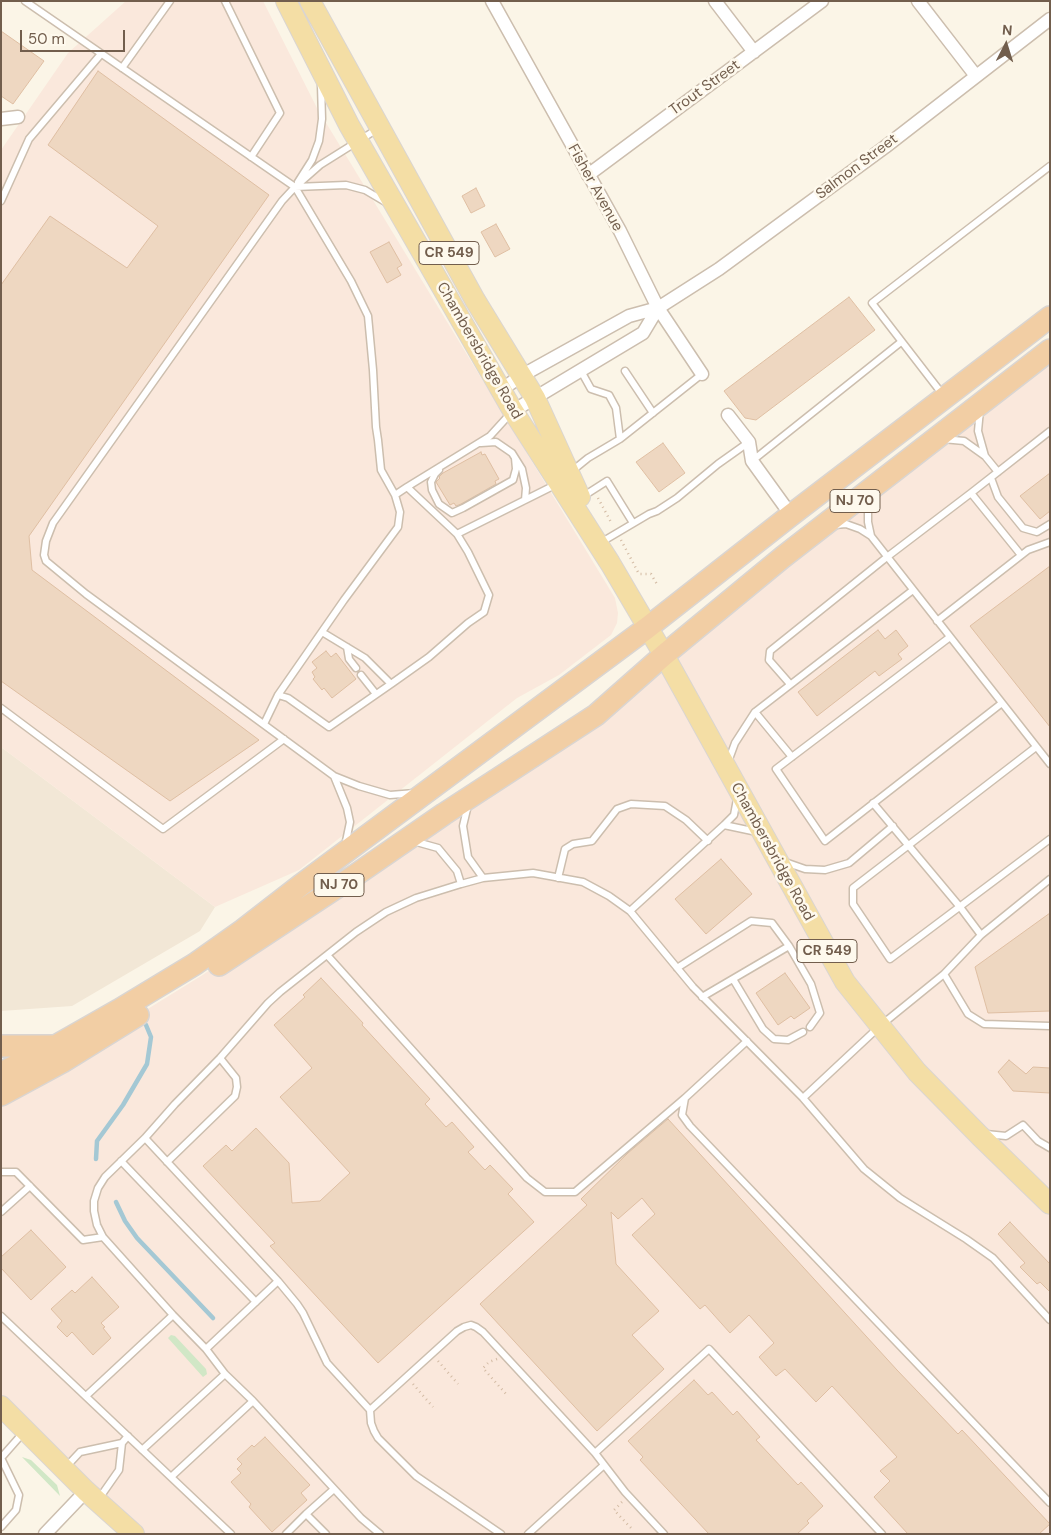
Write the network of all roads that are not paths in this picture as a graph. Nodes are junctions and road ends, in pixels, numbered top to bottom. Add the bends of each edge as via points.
1 (25, 1) edge
2 (170, 1) edge
3 (225, 1) edge
4 (286, 1) edge
5 (310, 1) edge
6 (492, 1) edge
7 (715, 1) edge
8 (822, 1) edge
9 (918, 1) edge
10 (1050, 19) edge
11 (754, 52) junction
12 (101, 54) junction
13 (122, 68) junction
14 (321, 70) junction
15 (976, 76) junction
16 (18, 117) dead end
17 (1, 119) edge
18 (380, 128) junction
19 (358, 141) junction
20 (251, 157) junction
21 (1050, 166) edge
22 (588, 175) junction
23 (295, 187) junction
24 (1, 201) edge
25 (397, 208) junction
26 (658, 308) junction
27 (1050, 317) edge
28 (901, 342) junction
29 (1050, 350) edge
30 (581, 371) junction
31 (625, 371) dead end
32 (702, 374) joint
33 (522, 376) junction
34 (501, 390) junction
35 (535, 398) junction
36 (945, 398) junction
37 (981, 404) junction
38 (512, 411) junction
39 (653, 413) junction
40 (728, 415) dead end
41 (1050, 431) edge
42 (937, 438) junction
43 (620, 439) junction
44 (749, 442) junction
45 (478, 444) junction
46 (985, 456) junction
47 (515, 458) junction
48 (752, 461) junction
49 (446, 463) junction
50 (998, 472) junction
51 (564, 478) junction
52 (991, 478) junction
53 (882, 481) junction
54 (408, 487) junction
55 (971, 493) junction
56 (587, 494) junction
57 (395, 495) junction
58 (525, 500) junction
59 (791, 515) junction
60 (633, 523) junction
61 (1050, 524) edge
62 (824, 525) junction
63 (457, 534) junction
64 (871, 536) junction
65 (609, 538) junction
66 (1050, 542) edge
67 (1021, 555) junction
68 (887, 557) junction
69 (610, 563) junction
70 (913, 590) junction
71 (937, 621) junction
72 (647, 628) junction
73 (322, 632) junction
74 (950, 637) junction
75 (347, 647) junction
76 (664, 656) junction
77 (356, 668) dead end
78 (361, 675) dead end
79 (391, 684) junction
80 (790, 684) junction
81 (278, 694) junction
82 (376, 694) junction
83 (1002, 703) junction
84 (1, 708) edge
85 (755, 712) junction
86 (264, 724) junction
87 (284, 739) junction
88 (1036, 747) junction
89 (792, 756) junction
90 (1050, 764) edge
91 (726, 768) junction
92 (334, 776) junction
93 (738, 790) junction
94 (428, 791) junction
95 (470, 798) junction
96 (873, 803) junction
97 (724, 825) junction
98 (893, 826) junction
99 (762, 834) junction
100 (1050, 839) edge
101 (406, 840) junction
102 (708, 841) junction
103 (908, 845) junction
104 (344, 854) junction
105 (776, 858) junction
106 (483, 878) junction
107 (558, 878) junction
108 (1050, 880) edge
109 (461, 884) junction
110 (960, 907) junction
111 (630, 911) junction
112 (981, 935) junction
113 (789, 946) junction
114 (327, 955) junction
115 (677, 968) junction
116 (944, 974) junction
117 (733, 979) junction
118 (702, 997) junction
119 (880, 1026) junction
120 (1050, 1026) edge
121 (810, 1027) dead end
122 (803, 1032) dead end
123 (747, 1042) junction
124 (1, 1046) edge
125 (54, 1046) junction
126 (220, 1058) junction
127 (1, 1073) edge
128 (1, 1095) edge
129 (685, 1098) junction
130 (803, 1098) junction
131 (977, 1134) junction
132 (145, 1138) junction
133 (1050, 1148) edge
134 (121, 1161) junction
135 (167, 1162) junction
136 (1, 1172) edge
137 (30, 1186) junction
138 (1050, 1204) edge
139 (1, 1212) edge
140 (102, 1237) junction
141 (278, 1281) junction
142 (256, 1302) junction
143 (173, 1315) junction
144 (1, 1316) edge
145 (1050, 1320) edge
146 (206, 1349) junction
147 (225, 1374) junction
148 (86, 1396) junction
149 (253, 1401) junction
150 (1, 1406) edge
151 (370, 1410) junction
152 (25, 1430) junction
153 (128, 1436) junction
154 (122, 1443) junction
155 (142, 1450) junction
156 (594, 1453) junction
157 (1, 1458) edge
158 (604, 1464) junction
159 (64, 1469) junction
160 (171, 1477) junction
161 (334, 1489) junction
162 (92, 1496) junction
163 (1050, 1503) edge
164 (306, 1514) junction
165 (1, 1527) edge
166 (125, 1529) edge
167 (45, 1534) edge
168 (231, 1534) edge
169 (286, 1534) edge
170 (326, 1534) edge
171 (380, 1534) edge
172 (501, 1534) edge
173 (528, 1534) edge
174 (664, 1534) edge
175 (882, 1534) edge

1 - 12 lane
2 - 13 lane
3 - 20 lane via 280,113
4 - 14 main road, Chambersbridge Road / CR 549
5 - 18 main road, Chambersbridge Road / CR 549
6 - 22 street, Fisher Avenue
7 - 11 street
8 - 11 street, Trout Street
9 - 15 street
10 - 15 street, Salmon Street
11 - 22 street, Trout Street
12 - 13 lane
12 - 24 lane via 29,139
13 - 20 lane
14 - 19 main road, Chambersbridge Road / CR 549
14 - 23 lane via 319,141 312,160
15 - 26 street, Salmon Street via 727,263
16 - 17 street
18 - 19 lane
18 - 33 main road, Chambersbridge Road / CR 549 via 470,291
19 - 23 lane via 320,165
19 - 25 main road, Chambersbridge Road / CR 549
20 - 23 lane
21 - 28 lane via 872,303
22 - 26 street, Fisher Avenue
23 - 25 lane via 346,185 364,190
23 - 57 lane via 368,316 381,470
23 - 86 lane via 53,523 44,555 46,561 86,594
25 - 34 main road, Chambersbridge Road / CR 549
26 - 30 street, Salmon Street via 643,333
26 - 32 street, Fisher Avenue
26 - 33 street, Salmon Street via 629,316
27 - 36 highway, NJ 70
28 - 36 lane
28 - 48 lane
29 - 37 highway, NJ 70
30 - 35 street, Salmon Street
30 - 43 lane via 591,389 609,395 616,408
31 - 39 lane
32 - 39 lane
33 - 34 street, Salmon Street
33 - 35 main road, Chambersbridge Road / CR 549
34 - 38 main road, Chambersbridge Road / CR 549
35 - 38 street, Salmon Street
35 - 51 main road, Chambersbridge Road / CR 549
36 - 59 highway, NJ 70
37 - 42 highway, NJ 70
37 - 46 lane via 978,431
38 - 45 lane via 490,436
38 - 51 main road, Chambersbridge Road / CR 549
39 - 43 lane
40 - 44 street
41 - 50 lane
42 - 46 lane via 964,441
42 - 53 highway, NJ 70
43 - 51 lane via 588,458
44 - 48 street
44 - 60 lane via 677,498
45 - 47 lane via 496,442
45 - 49 lane
46 - 50 lane
47 - 49 lane via 513,480 452,513 440,504 431,482 434,474
47 - 58 lane via 522,469
48 - 59 street
49 - 54 lane
50 - 52 lane
51 - 56 main road, Chambersbridge Road / CR 549
51 - 58 lane
51 - 69 main road, Chambersbridge Road / CR 549
52 - 55 lane
52 - 61 lane via 998,496 1024,528 1038,532
53 - 62 highway, NJ 70
53 - 64 lane via 868,506
54 - 57 lane
54 - 63 lane
55 - 67 lane
55 - 68 lane
56 - 60 lane via 607,482
56 - 65 main road, Chambersbridge Road / CR 549
57 - 73 lane via 400,512 398,527
58 - 63 lane
59 - 72 highway, NJ 70
60 - 65 lane
62 - 64 lane via 846,524
62 - 76 highway, NJ 70
63 - 79 lane via 489,595 484,612
64 - 68 lane
65 - 69 main road, Chambersbridge Road / CR 549
66 - 67 lane
67 - 71 lane
68 - 70 lane
68 - 80 lane via 770,651 769,660
69 - 72 main road, Chambersbridge Road / CR 549
70 - 71 lane
70 - 80 lane
71 - 74 lane
72 - 76 main road, Chambersbridge Road / CR 549
72 - 94 highway, NJ 70
73 - 75 lane
73 - 81 lane
74 - 83 lane
74 - 89 lane
75 - 77 lane via 349,659
75 - 79 lane via 366,658
76 - 91 main road, Chambersbridge Road / CR 549
76 - 95 highway, NJ 70 via 596,715
78 - 82 lane
79 - 82 lane
80 - 85 lane
81 - 82 lane via 329,727
81 - 86 lane
83 - 88 lane
83 - 96 lane
84 - 87 lane via 163,829
85 - 89 lane
85 - 91 lane via 735,743
86 - 87 lane
87 - 92 lane
88 - 90 lane
88 - 103 lane
89 - 96 lane via 776,769 825,841
91 - 93 main road, Chambersbridge Road / CR 549
92 - 94 lane via 390,795
92 - 104 lane via 350,822
93 - 97 lane via 734,815
93 - 99 main road, Chambersbridge Road / CR 549
94 - 104 highway, NJ 70
95 - 101 highway, NJ 70
95 - 106 lane via 463,826 468,857
96 - 98 lane
97 - 99 lane
97 - 102 lane
98 - 103 lane
98 - 105 lane via 849,864 825,870 805,869
99 - 105 main road, Chambersbridge Road / CR 549
100 - 110 lane
101 - 109 lane via 438,848 457,871
101 - 128 highway, NJ 70 via 201,976 62,1062
102 - 107 lane via 665,806 631,804 617,809 592,840 565,849
102 - 111 lane
103 - 110 lane
103 - 110 lane via 853,888 853,904 890,959
104 - 125 highway, NJ 70 via 195,964
105 - 119 main road, Chambersbridge Road / CR 549 via 845,982
106 - 107 lane via 533,873
106 - 109 lane
107 - 111 lane via 583,882
108 - 112 lane
109 - 114 lane via 416,898 386,912
110 - 112 lane
111 - 115 lane
112 - 116 lane
113 - 115 lane via 772,923 751,921
113 - 117 lane
113 - 121 lane via 811,984 820,1013
114 - 126 lane via 268,1003
114 - 129 lane via 527,1178 545,1192 575,1192
115 - 118 lane
116 - 119 lane
116 - 120 lane via 968,1014 984,1024
117 - 118 lane
117 - 122 lane via 763,1029 774,1039 788,1040
118 - 123 lane
119 - 130 lane
119 - 131 main road, Chambersbridge Road / CR 549
123 - 129 lane
123 - 130 lane
124 - 125 highway
125 - 127 highway, NJ 70
126 - 132 lane
126 - 135 lane via 236,1078 235,1096
129 - 163 lane via 682,1115 690,1126
130 - 145 lane via 864,1169 900,1198 993,1258
131 - 133 lane via 1006,1136 1023,1126
131 - 138 main road, Chambersbridge Road / CR 549
132 - 134 lane
132 - 135 lane
134 - 140 lane via 105,1177 94,1201
134 - 142 lane
135 - 141 lane
136 - 137 lane via 16,1172
137 - 139 lane
137 - 140 lane via 83,1240
140 - 143 lane
141 - 142 lane
141 - 151 lane via 303,1312 327,1363
142 - 146 lane
143 - 146 lane
143 - 148 lane
144 - 148 lane
146 - 147 lane
147 - 149 lane
147 - 155 lane
148 - 153 lane
149 - 160 lane
149 - 161 lane
150 - 152 main road
151 - 156 lane via 457,1331 471,1325 484,1332
151 - 172 lane via 371,1423 378,1438 416,1476
152 - 157 lane
152 - 159 main road
153 - 154 lane
153 - 155 lane
154 - 159 lane via 80,1452
154 - 162 lane via 119,1470
155 - 160 lane
156 - 158 lane
156 - 175 lane via 710,1349
157 - 165 lane via 20,1495 16,1510
158 - 173 lane
158 - 174 lane
159 - 162 main road
160 - 168 lane
161 - 164 lane
161 - 171 lane
162 - 166 main road
162 - 167 street
164 - 169 lane
164 - 170 lane

